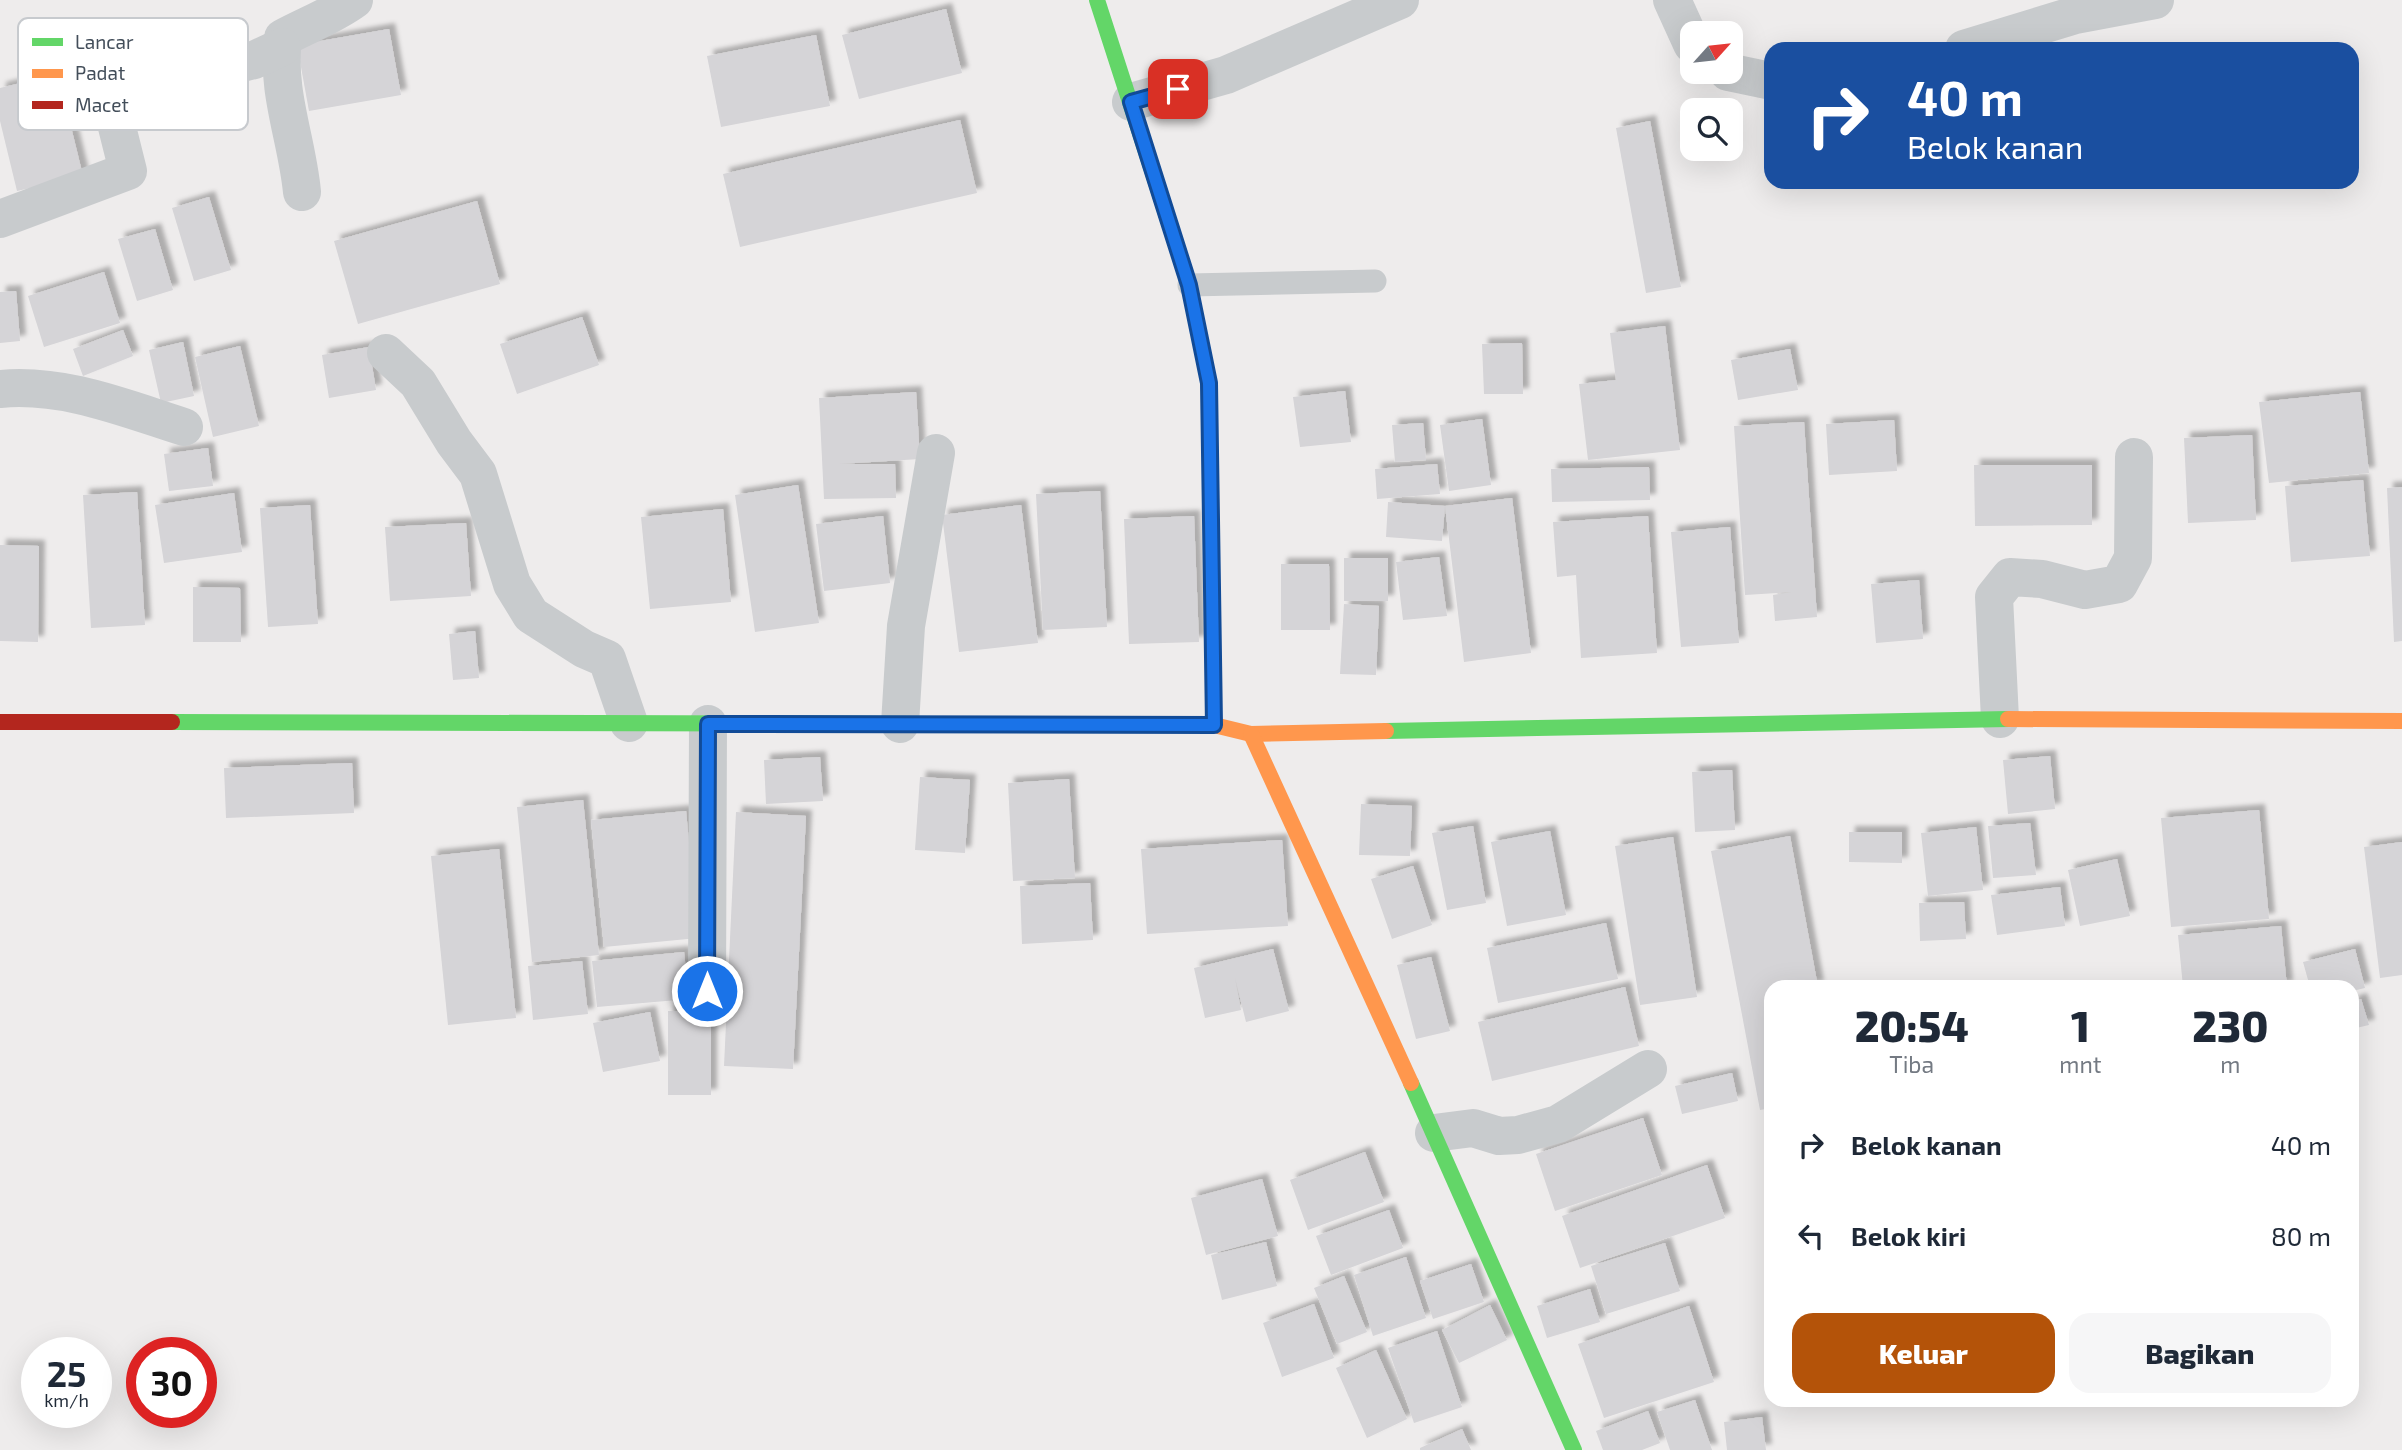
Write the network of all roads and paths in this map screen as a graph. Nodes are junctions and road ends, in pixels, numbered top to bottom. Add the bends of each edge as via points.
1 (354, 0) edge
2 (1097, 0) edge
3 (1400, 0) edge
4 (1672, 0) edge
5 (2155, 0) edge
6 (1682, 21) edge
7 (1987, 42) edge
8 (282, 47) junction
9 (248, 62) edge
10 (1743, 75) edge
11 (1764, 80) edge
12 (1131, 102) junction
13 (118, 130) edge
14 (302, 192) dead end
15 (0, 219) edge
16 (1375, 281) dead end
17 (1189, 285) junction
18 (386, 353) dead end
19 (0, 388) edge
20 (184, 427) dead end
21 (936, 453) dead end
22 (2134, 457) dead end
23 (2000, 719) junction
24 (2402, 721) edge
25 (0, 722) edge
26 (629, 723) junction
27 (708, 724) junction
28 (900, 724) junction
29 (1214, 725) junction
30 (1251, 734) junction
31 (707, 991) dead end
32 (1648, 1069) dead end
33 (1434, 1133) junction
34 (1574, 1450) edge

1 - 8 street via 283,38
2 - 12 main road
3 - 12 street via 1226,75
4 - 6 street
5 - 7 street via 2075,15
8 - 9 street
8 - 14 street via 283,97 299,156
10 - 11 street
12 - 17 main road
13 - 15 street via 128,171
16 - 17 lane
17 - 29 main road via 1209,383
18 - 26 street via 418,383 478,474 512,584 531,615 607,659
19 - 20 street via 29,386 81,394
21 - 28 street via 906,626
22 - 23 street via 2133,558 2119,583 2085,590 2010,577 1994,597
23 - 24 main road
23 - 30 main road
25 - 26 main road
26 - 27 main road
27 - 28 main road
27 - 31 street
28 - 29 main road
29 - 30 main road
30 - 33 main road
32 - 33 street via 1558,1124 1518,1135 1499,1136 1473,1128
33 - 34 main road

